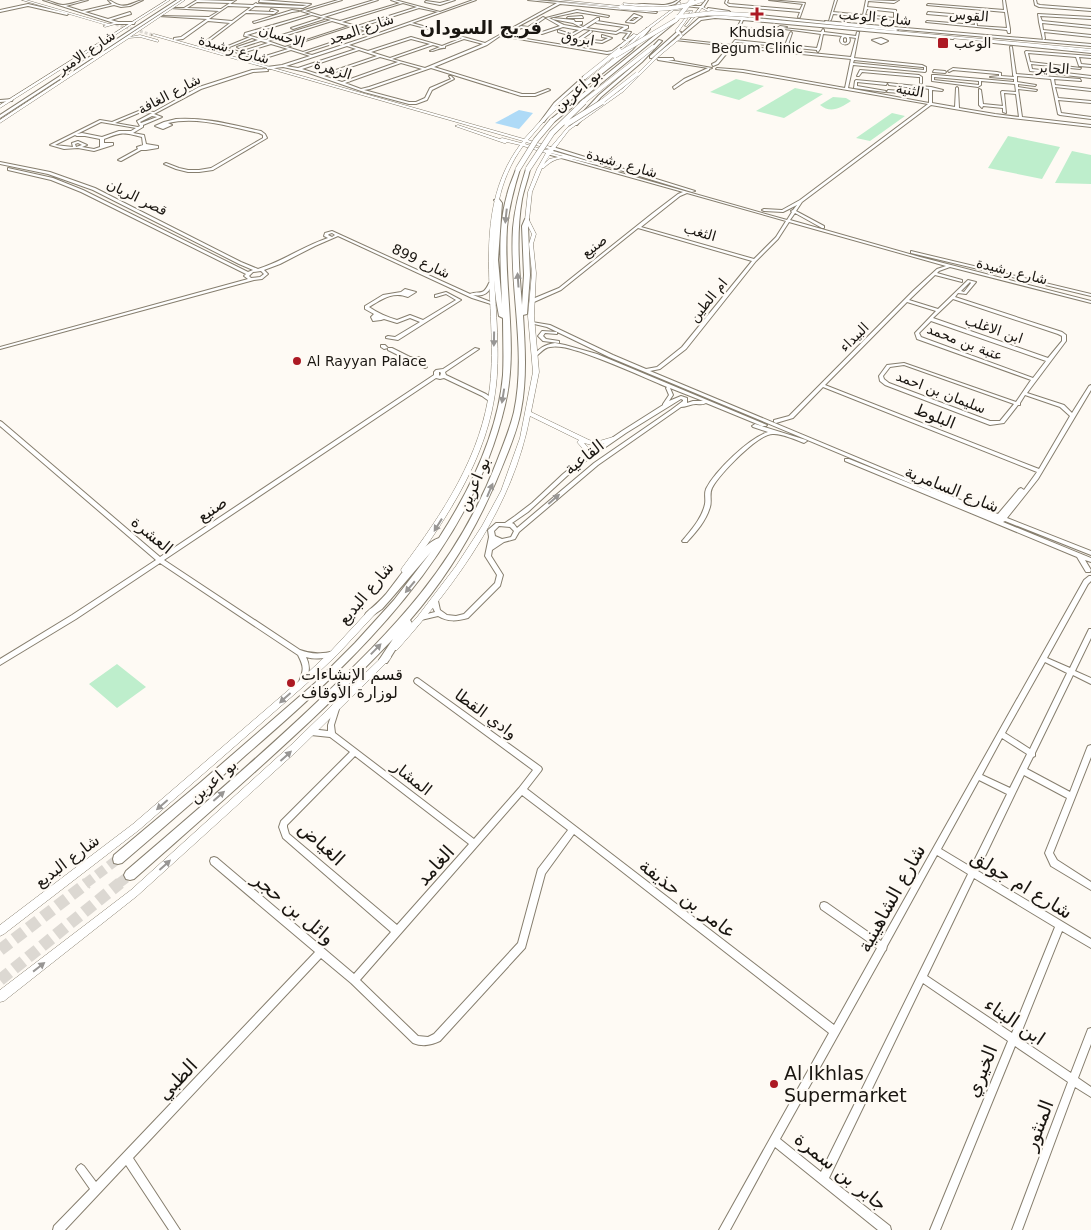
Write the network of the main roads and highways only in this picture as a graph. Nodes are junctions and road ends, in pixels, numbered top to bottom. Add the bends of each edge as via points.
1 (21, 0) edge
2 (34, 0) edge
3 (169, 0) edge
4 (174, 0) edge
5 (179, 0) edge
6 (184, 0) edge
7 (539, 0) edge
8 (691, 0) edge
9 (701, 0) edge
10 (574, 1) edge
11 (554, 2) edge
12 (679, 2) edge
13 (39, 4) junction
14 (52, 5) junction
15 (62, 6) road end
16 (649, 6) junction
17 (621, 8) joint
18 (71, 10) road end
19 (672, 10) junction
20 (687, 10) junction
21 (656, 11) junction
22 (701, 12) junction
23 (740, 15) junction
24 (749, 15) junction
25 (666, 16) junction
26 (718, 16) junction
27 (676, 20) junction
28 (684, 20) junction
29 (691, 20) junction
30 (111, 24) junction
31 (843, 26) junction
32 (839, 27) junction
33 (141, 28) junction
34 (650, 30) junction
35 (851, 30) road end
36 (896, 30) junction
37 (872, 31) road end
38 (118, 32) junction
39 (931, 32) junction
40 (158, 34) junction
41 (881, 35) junction
42 (679, 36) junction
43 (981, 36) road end
44 (144, 37) junction
45 (1004, 37) road end
46 (997, 38) junction
47 (1018, 38) road end
48 (1045, 41) junction
49 (119, 43) junction
50 (630, 46) junction
51 (653, 47) junction
52 (1091, 48) edge
53 (650, 60) junction
54 (238, 62) junction
55 (248, 62) junction
56 (268, 69) junction
57 (602, 72) joint
58 (333, 79) road end
59 (322, 83) junction
60 (578, 84) junction
61 (49, 85) junction
62 (2, 102) edge
63 (12, 102) junction
64 (597, 108) joint
65 (0, 109) edge
66 (20, 110) junction
67 (557, 110) junction
68 (0, 117) edge
69 (433, 119) junction
70 (542, 121) junction
71 (552, 121) junction
72 (0, 122) edge
73 (575, 124) junction
74 (457, 126) junction
75 (533, 132) junction
76 (507, 135) junction
77 (560, 138) junction
78 (556, 142) junction
79 (525, 143) junction
80 (544, 144) junction
81 (529, 147) junction
82 (537, 148) junction
83 (550, 151) junction
84 (518, 152) junction
85 (564, 158) road end
86 (588, 159) road end
87 (610, 165) road end
88 (509, 166) junction
89 (538, 169) junction
90 (530, 192) junction
91 (497, 200) junction
92 (527, 220) junction
93 (521, 321) junction
94 (506, 324) junction
95 (528, 413) junction
96 (525, 427) junction
97 (613, 439) road end
98 (583, 461) road end
99 (445, 537) junction
100 (422, 600) junction
101 (368, 615) junction
102 (384, 660) junction
103 (118, 859) tunnel mouth
104 (130, 875) tunnel mouth
105 (0, 931) edge
106 (0, 997) edge

1 - 13 main road
2 - 14 main road
2 - 30 main road
3 - 38 main road, شارع الامير
4 - 63 highway, شارع الامير
5 - 61 highway, شارع الامير
6 - 33 main road, شارع الامير
7 - 17 highway
8 - 20 main road
8 - 27 highway, bridge
9 - 17 highway, bridge via 687,6
9 - 28 highway, بو اعرين, bridge
10 - 11 main road, شارع الوعب
10 - 16 main road, شارع الوعب
10 - 19 main road
10 - 21 main road, شارع الوعب
12 - 16 main road via 669,6
12 - 19 main road, بو اعرين
13 - 30 main road
13 - 30 main road
14 - 15 main road
14 - 18 main road
16 - 19 main road, شارع الوعب
19 - 20 main road, شارع الوعب
19 - 20 main road
19 - 21 main road, شارع الوعب
19 - 25 main road, بو اعرين
20 - 22 main road, شارع الوعب
20 - 22 main road
20 - 28 main road
21 - 25 main road via 666,12
22 - 23 main road, شارع الوعب
22 - 26 main road, شارع الوعب
22 - 29 main road
22 - 31 main road
23 - 24 main road
23 - 31 main road, شارع الوعب
24 - 34 highway, bridge via 689,15
24 - 36 highway
25 - 28 main road
25 - 34 main road, بو اعرين
26 - 29 main road
26 - 32 main road, شارع الوعب
27 - 60 highway, bridge via 615,56
27 - 71 highway, bridge
28 - 42 main road
28 - 51 highway, بو اعرين
29 - 42 main road
30 - 38 main road
31 - 36 main road, شارع الوعب
32 - 35 main road
32 - 41 main road, شارع الوعب
33 - 40 main road
33 - 49 main road, شارع الامير
34 - 50 main road, بو اعرين
34 - 50 main road via 621,46
34 - 57 highway
34 - 60 highway, bridge via 614,53
34 - 67 highway, بو اعرين, bridge via 640,44
36 - 39 main road, شارع الوعب
37 - 41 main road
38 - 63 main road, شارع الامير
39 - 43 main road
39 - 46 main road, شارع الوعب
40 - 44 main road
40 - 55 main road
41 - 52 main road, شارع الوعب
42 - 53 highway
42 - 53 main road
44 - 49 main road
44 - 54 main road
45 - 46 main road
46 - 48 main road, شارع الوعب
47 - 48 main road
48 - 52 main road, شارع الوعب
49 - 66 main road, شارع الامير
50 - 67 main road, بو اعرين
51 - 73 highway, bridge
51 - 80 highway, بو اعرين, bridge via 562,121
53 - 64 highway via 602,99
53 - 80 highway, bridge via 618,90 573,119
54 - 55 main road, شارع رشيدة via 151,36
54 - 56 main road, شارع رشيدة
55 - 56 main road, شارع رشيدة
56 - 59 main road, شارع رشيدة
56 - 69 main road, شارع رشيدة
57 - 67 highway
58 - 59 main road
59 - 76 main road, شارع رشيدة
60 - 70 highway via 555,104
61 - 66 highway
61 - 68 highway, شارع الامير
62 - 63 main road, شارع الامير
62 - 65 main road, شارع الامير
63 - 65 highway, شارع الامير
64 - 73 main road, بو اعرين
66 - 72 main road, شارع الامير
67 - 70 main road, بو اعرين
67 - 71 highway, بو اعرين
67 - 77 main road via 539,134 546,138
69 - 74 main road, شارع رشيدة
69 - 79 main road
70 - 75 main road, بو اعرين
71 -> 94 highway, بو اعرين, bridge via 518,169 509,196
73 - 77 main road, بو اعرين
74 - 79 main road, شارع رشيدة
74 - 88 main road via 512,145 515,150
75 - 76 main road via 521,136
75 - 79 main road, بو اعرين
76 - 79 main road, شارع رشيدة
77 - 78 main road, بو اعرين
78 - 80 main road
78 - 83 main road, بو اعرين
78 - 86 main road via 559,147
79 - 80 main road, شارع رشيدة
79 - 81 main road, شارع رشيدة
79 - 82 main road
79 - 84 main road, شارع البديع
80 - 82 main road
80 - 83 main road, شارع رشيدة
93 -> 80 highway, بو اعرين, bridge via 516,217 528,169
81 - 82 main road, شارع رشيدة
81 - 84 main road
82 - 83 main road, شارع رشيدة
82 - 90 main road via 527,177
83 - 87 main road
83 - 89 main road, بو اعرين
84 - 88 main road, شارع البديع
85 - 89 main road via 547,162
88 - 91 main road, شارع البديع
89 - 90 main road, بو اعرين
90 - 92 main road, بو اعرين
91 - 94 highway via 497,286
91 -> 101 main road, شارع البديع via 492,220 490,284 494,304 494,385 481,441 434,531
92 - 93 highway via 526,308
92 - 95 main road via 534,234 531,244 535,356 534,387
100 -> 93 highway, بو اعرين via 477,516 492,486 511,433 522,382
94 -> 99 highway, بو اعرين via 505,387 494,434 477,479
95 - 96 main road
95 - 97 main road via 587,442 596,444
96 - 98 main road via 542,424 580,442 588,450
96 - 102 main road via 507,483 485,527 435,601
99 - 101 highway via 427,550
99 -> 103 highway, بو اعرين via 416,579 330,674
100 - 102 highway
104 -> 100 highway, بو اعرين via 288,736
101 -> 105 main road, شارع البديع via 334,654 136,827
106 -> 102 main road via 134,893 311,732

